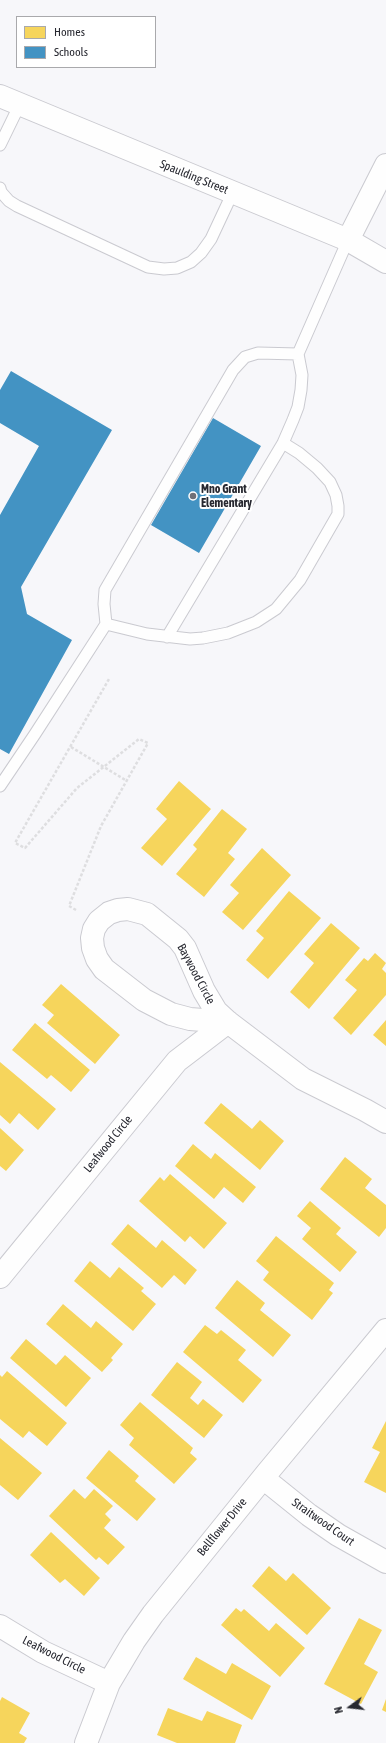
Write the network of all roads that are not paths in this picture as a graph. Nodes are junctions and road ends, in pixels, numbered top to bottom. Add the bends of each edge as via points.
1 (0, 96) edge
2 (20, 104) junction
3 (0, 145) edge
4 (386, 164) edge
5 (0, 191) edge
6 (233, 192) junction
7 (348, 240) junction
8 (386, 262) edge
9 (298, 354) junction
10 (283, 443) junction
11 (106, 624) junction
12 (167, 637) junction
13 (0, 786) edge
14 (228, 1022) junction
15 (386, 1122) edge
16 (0, 1277) edge
17 (386, 1330) edge
18 (263, 1478) junction
19 (386, 1562) edge
20 (0, 1626) edge
21 (110, 1683) junction
22 (86, 1743) edge

1 - 2 street, Spaulding Street
2 - 3 lane
2 - 6 street, Spaulding Street
4 - 7 street
5 - 6 lane via 17,206 148,267 164,269 177,268 191,262 200,253 211,239
6 - 7 street, Spaulding Street
7 - 8 street, Spaulding Street
7 - 9 lane
9 - 10 lane via 302,375 298,407
9 - 11 lane via 258,353 245,357 233,370 105,590
10 - 12 lane
10 - 12 lane via 305,458 330,482 338,506 338,514 300,580 276,610 256,622 228,633 204,638
11 - 12 lane
11 - 13 lane
14 - 14 street, Baywood Circle via 190,1019 170,1014 144,1000 104,969 93,948 94,929 109,913 118,910 147,914 186,948 204,991 216,1010
14 - 15 street, Baywood Circle via 303,1079
14 - 16 street, Leafwood Circle via 177,1061
17 - 18 street, Bellflower Drive
18 - 19 street, Straitwood Court via 321,1523
18 - 21 street, Bellflower Drive via 153,1614
20 - 21 street, Leafwood Circle via 43,1652
21 - 22 street, Bellflower Drive

